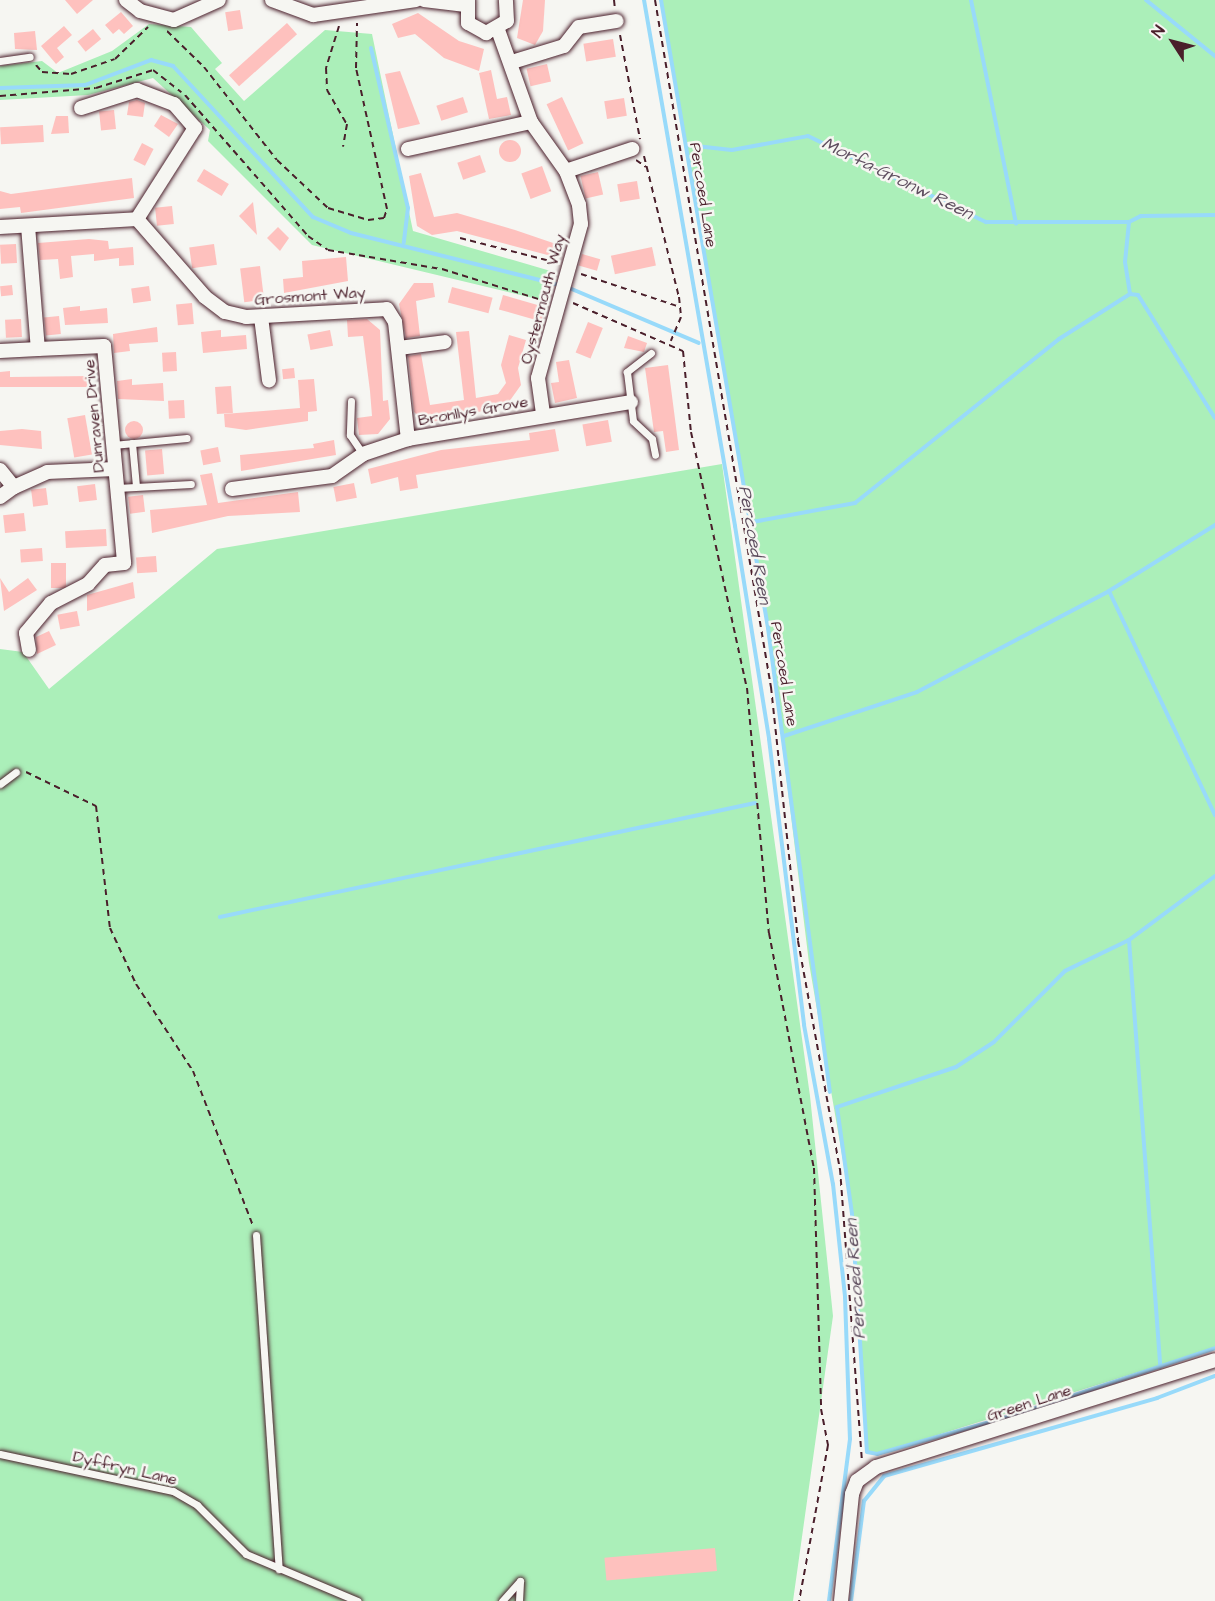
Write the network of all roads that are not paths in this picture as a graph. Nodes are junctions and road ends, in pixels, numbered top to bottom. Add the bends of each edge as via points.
1 (126, 0) edge
2 (219, 0) edge
3 (272, 0) edge
4 (416, 0) edge
5 (424, 0) edge
6 (506, 0) edge
7 (467, 2) edge
8 (361, 7) edge
9 (617, 21) road end
10 (498, 30) junction
11 (30, 57) road end
12 (0, 61) edge
13 (512, 62) junction
14 (81, 108) dead end
15 (531, 122) junction
16 (408, 149) dead end
17 (632, 149) dead end
18 (566, 171) junction
19 (137, 219) junction
20 (28, 226) junction
21 (0, 227) edge
22 (261, 318) junction
23 (445, 342) dead end
24 (399, 348) junction
25 (38, 349) junction
26 (0, 351) edge
27 (651, 353) dead end
28 (269, 381) dead end
29 (351, 401) dead end
30 (631, 402) junction
31 (543, 415) junction
32 (187, 438) dead end
33 (408, 439) junction
34 (132, 443) junction
35 (113, 445) junction
36 (363, 454) junction
37 (655, 455) dead end
38 (115, 469) junction
39 (0, 470) edge
40 (191, 484) dead end
41 (136, 486) junction
42 (14, 487) junction
43 (117, 488) junction
44 (232, 489) dead end
45 (0, 497) edge
46 (30, 650) dead end
47 (16, 772) road end
48 (0, 784) edge
49 (256, 1235) road end
50 (1215, 1360) edge
51 (0, 1454) edge
52 (279, 1569) junction
53 (357, 1601) edge
54 (502, 1601) edge
55 (519, 1601) edge
56 (841, 1601) edge

1 - 2 street via 158,17 193,14
3 - 8 street via 313,15 335,15
4 - 8 street
5 - 7 street
6 - 10 street via 507,21
7 - 10 street via 473,28
9 - 13 street via 579,27 564,46
10 - 13 street, Oystermouth Way
11 - 12 lane
13 - 15 street, Oystermouth Way
14 - 19 street via 138,90 157,93 195,128
15 - 16 street
15 - 18 street, Oystermouth Way
17 - 18 street
18 - 31 street, Oystermouth Way via 580,224 538,378
19 - 20 street
19 - 22 street, Grosmont Way via 205,297 225,312
20 - 21 street
20 - 25 street
22 - 24 street, Grosmont Way via 387,309 395,322
22 - 28 street
23 - 24 street
24 - 33 street, Grosmont Way
25 - 26 street
25 - 35 street, Dunraven Drive via 104,346
27 - 30 lane via 627,372
29 - 36 lane via 350,435
30 - 31 street, Bronllys Grove
30 - 37 lane via 633,421 652,439
31 - 33 street, Bronllys Grove
32 - 34 lane
33 - 36 street, Bronllys Grove
34 - 35 lane
34 - 41 lane
35 - 38 street, Dunraven Drive
36 - 44 street, Bronllys Grove via 332,476
38 - 42 street via 47,472
38 - 43 street, Dunraven Drive
39 - 42 street
40 - 41 lane
41 - 43 lane
42 - 45 street
43 - 46 street, Dunraven Drive via 124,563 105,565 88,584 51,603 26,633
47 - 48 lane
49 - 52 lane
50 - 56 street, Green Lane via 861,1478
51 - 52 lane, Dyffryn Lane via 173,1491 197,1505 246,1554
52 - 53 lane, Dyffryn Lane
54 - 55 lane via 520,1581

